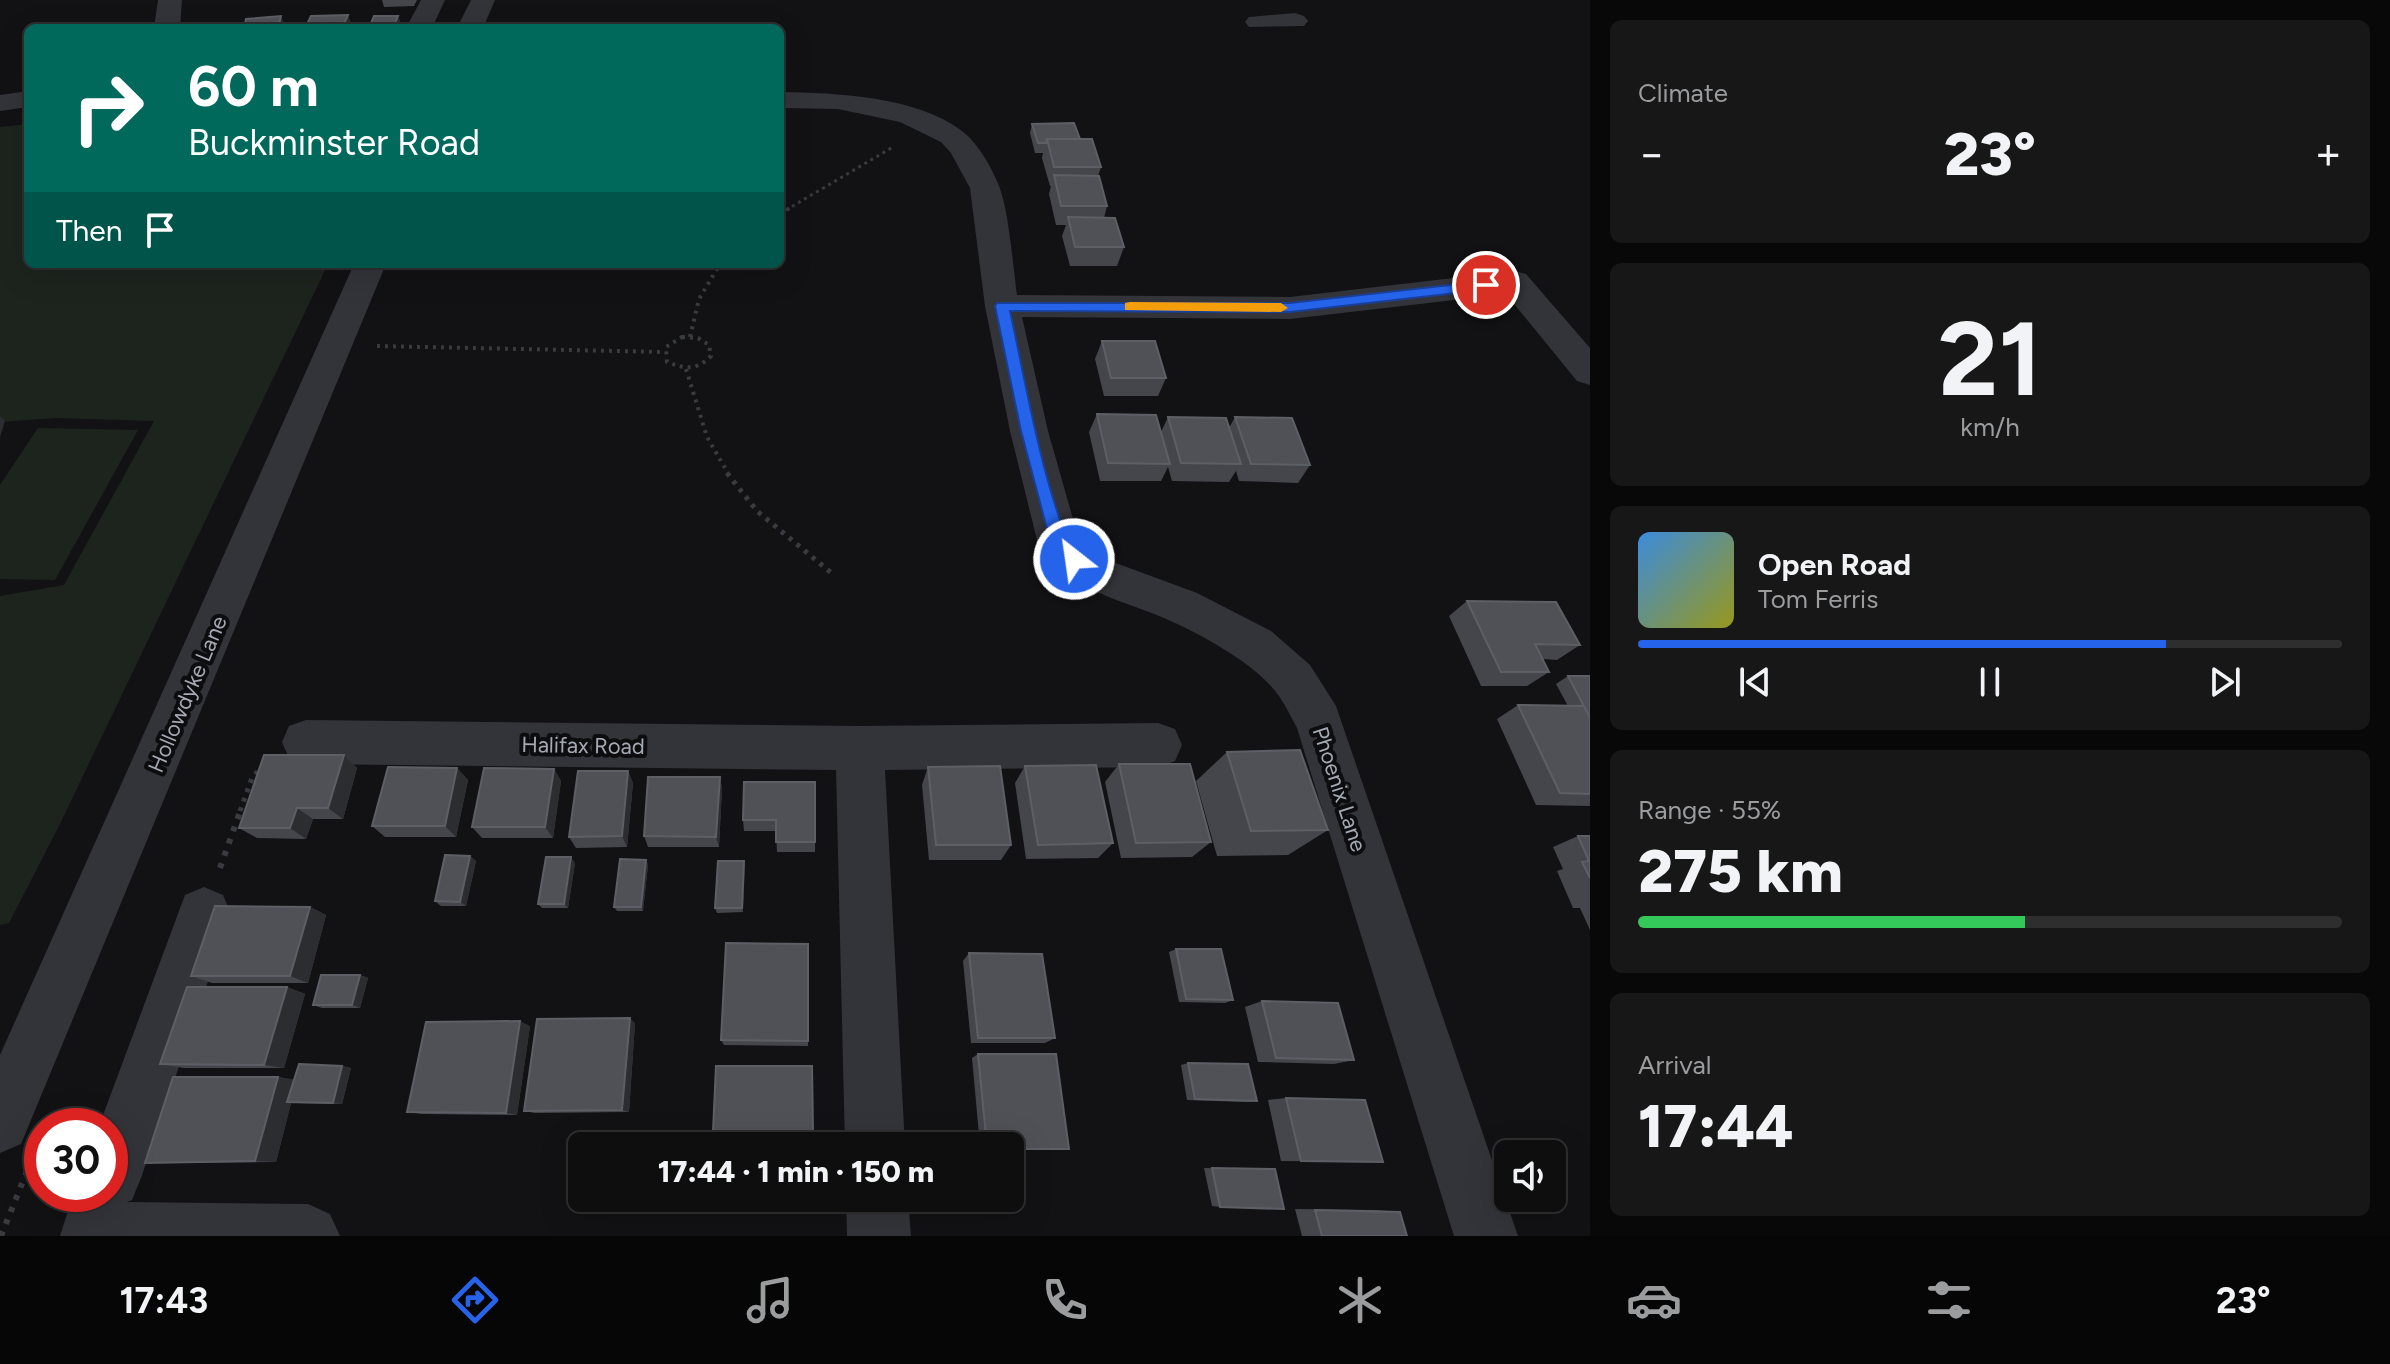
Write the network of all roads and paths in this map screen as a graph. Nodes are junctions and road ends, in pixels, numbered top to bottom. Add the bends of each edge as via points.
1 (170, 0) edge
2 (433, 0) edge
3 (483, 0) edge
4 (1295, 21) dead end
5 (1258, 22) dead end
6 (167, 24) edge
7 (421, 24) edge
8 (472, 24) edge
9 (24, 100) edge
10 (784, 100) edge
11 (0, 103) edge
12 (932, 125) junction
13 (784, 212) edge
14 (368, 268) edge
15 (718, 268) edge
16 (1002, 306) junction
17 (690, 337) junction
18 (363, 345) dead end
19 (664, 352) junction
20 (686, 369) junction
21 (1590, 372) edge
22 (835, 576) dead end
23 (306, 742) joint
24 (1158, 745) dead end
25 (860, 748) junction
26 (204, 914) joint
27 (0, 1123) edge
28 (128, 1128) edge
29 (874, 1132) edge
30 (24, 1179) edge
31 (115, 1212) edge
32 (878, 1212) edge
33 (1, 1236) edge
34 (308, 1236) edge
35 (879, 1236) edge
36 (1486, 1236) edge

1 - 6 street
2 - 7 street
3 - 8 street
4 - 5 street
9 - 11 street
10 - 12 street, Phoenix Lane via 876,107
12 - 13 path
12 - 16 street, Phoenix Lane via 964,149 985,188
14 - 27 street, Hollowdyke Lane
15 - 17 path via 699,299
16 - 21 street via 1290,308 1514,282
16 - 36 street, Phoenix Lane via 1058,540 1074,559 1098,574 1182,606 1255,645 1294,679 1319,721
17 - 19 path via 676,340
17 - 20 path via 709,345 711,356
18 - 19 path
19 - 20 path via 667,362
20 - 22 path via 700,426 738,490 775,532
23 - 25 street, Halifax Road
23 - 26 path via 270,757 252,778
24 - 25 street, Halifax Road
25 - 29 street
26 - 28 street
30 - 33 path
31 - 34 street
32 - 35 street

